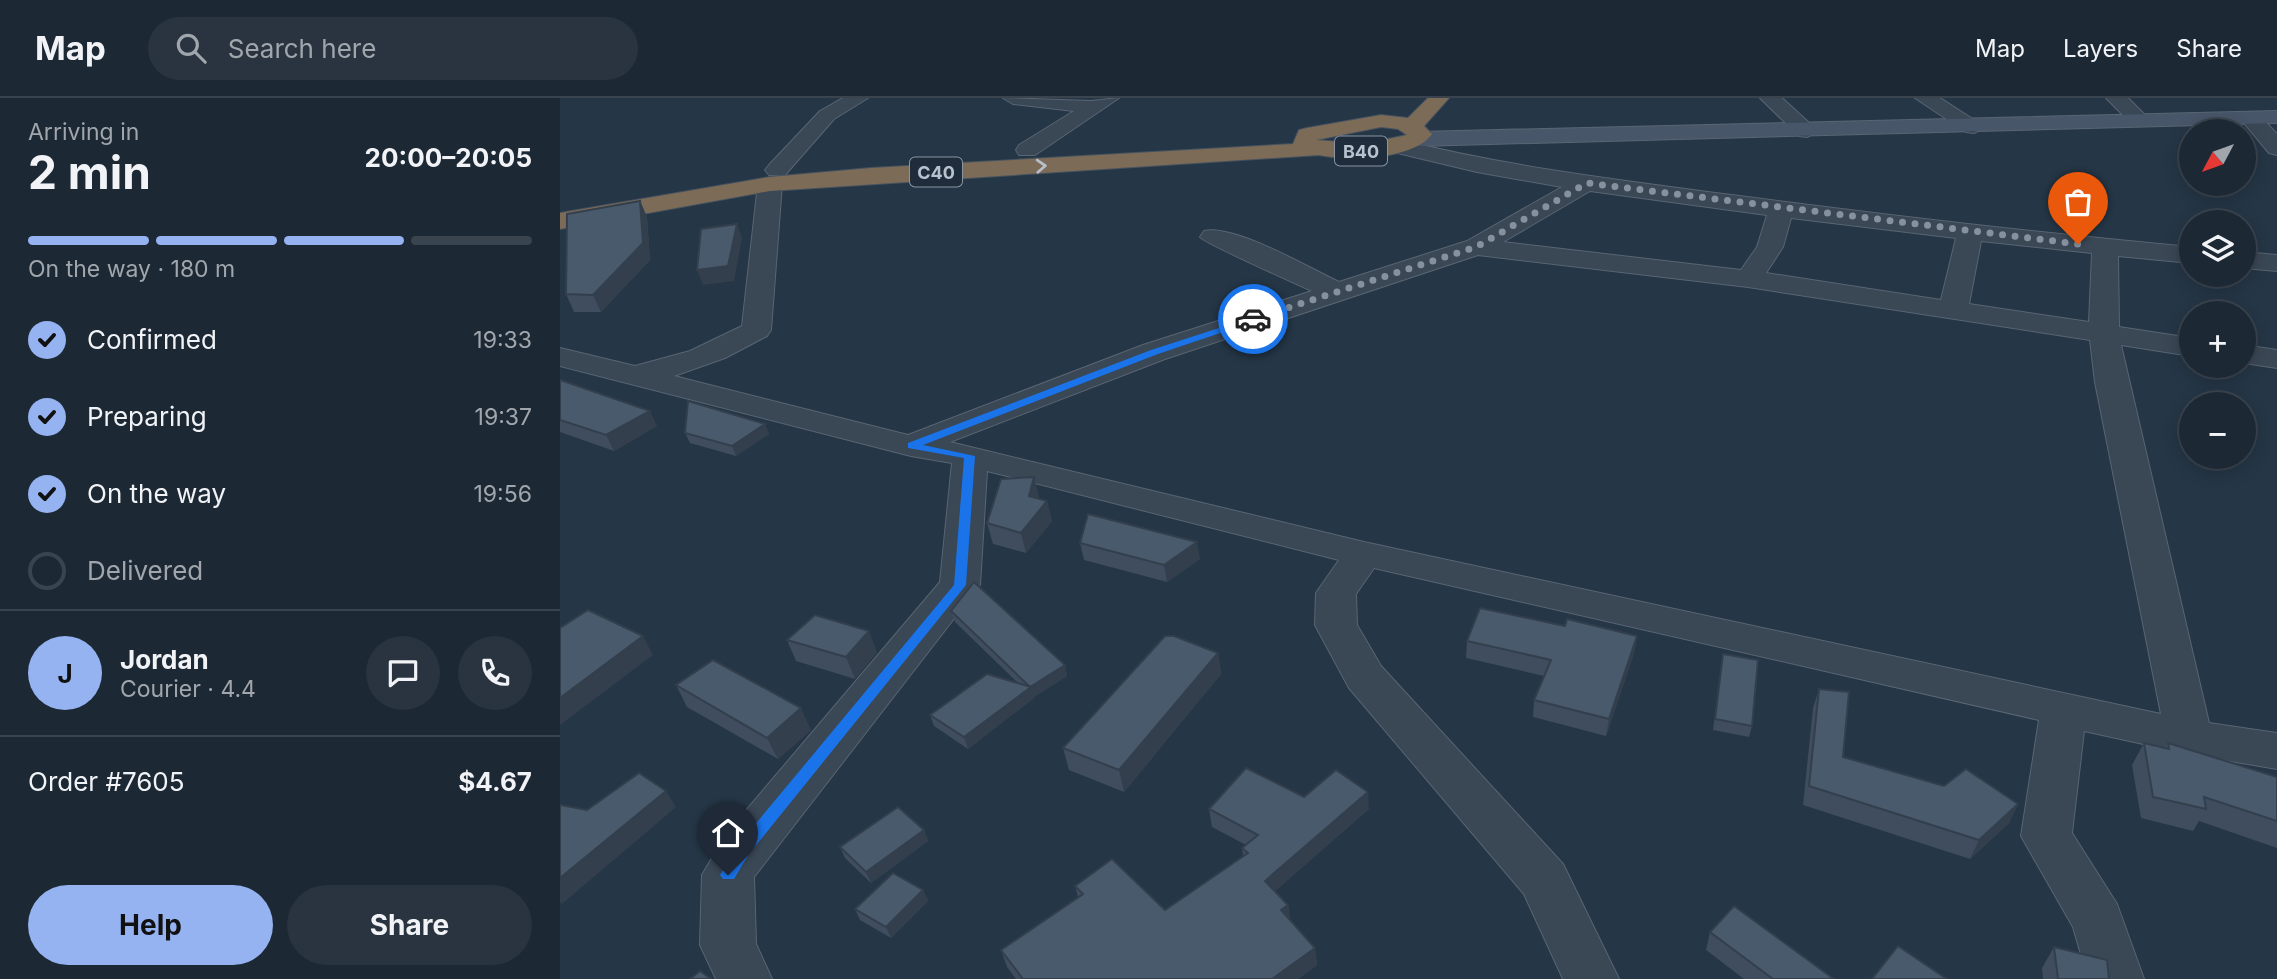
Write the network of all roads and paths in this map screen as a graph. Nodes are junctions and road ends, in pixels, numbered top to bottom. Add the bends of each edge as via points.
1 (858, 98) edge
2 (1013, 98) edge
3 (1439, 98) edge
4 (1770, 98) edge
5 (1925, 98) edge
6 (2116, 98) edge
7 (1101, 103) edge
8 (2277, 117) edge
9 (2251, 118) junction
10 (2138, 120) junction
11 (1974, 127) junction
12 (1807, 131) junction
13 (1409, 137) junction
14 (1311, 142) junction
15 (2277, 148) edge
16 (1027, 150) junction
17 (774, 177) junction
18 (1587, 183) junction
19 (560, 203) edge
20 (595, 206) junction
21 (1780, 209) junction
22 (560, 221) edge
23 (1970, 232) junction
24 (1213, 237) dead end
25 (1476, 247) junction
26 (2105, 247) junction
27 (2179, 254) edge
28 (2256, 261) edge
29 (2277, 263) edge
30 (1748, 279) junction
31 (1337, 292) junction
32 (1953, 311) junction
33 (2104, 335) junction
34 (2179, 345) edge
35 (2256, 356) edge
36 (560, 357) edge
37 (2277, 359) edge
38 (637, 375) junction
39 (911, 446) junction
40 (970, 456) junction
41 (1364, 554) junction
42 (2064, 708) junction
43 (2189, 737) junction
44 (2277, 751) edge
45 (1582, 976) edge
46 (744, 979) edge
47 (2116, 979) edge

1 - 17 street via 827,115
2 - 7 street
3 - 13 highway, B40
4 - 12 street
5 - 11 street
6 - 10 street
7 - 16 street
8 - 9 street
9 - 10 street
9 - 15 street
10 - 11 street
11 - 12 street
12 - 13 street
13 - 14 highway, B40 via 1341,152
13 - 14 highway, B40 via 1388,113
13 - 18 street via 1495,170
14 - 16 highway, C40
17 -> 14 highway, C40 via 871,175
16 - 17 highway, C40
17 - 20 highway, C40
17 - 38 street via 756,330 716,354
18 - 21 street
18 - 25 street
19 - 20 highway, C40
20 - 22 highway, C40
21 - 23 street
21 - 30 street via 1770,247
23 - 26 street
23 - 32 street
24 - 31 street
25 - 30 street
25 - 31 street
26 - 27 street
26 - 33 street
28 - 29 street
30 - 32 street
31 - 39 street via 1154,352
32 - 33 street
33 - 34 street
33 - 43 street
35 - 37 street
36 - 38 street
38 - 39 street
39 - 40 street
40 - 41 street
40 - 46 street via 960,585 744,849 728,875 728,945
41 - 42 street
41 - 45 street via 1336,593 1336,625 1365,677 1544,880
42 - 43 street
42 - 47 street via 2046,836 2098,921
43 - 44 street

